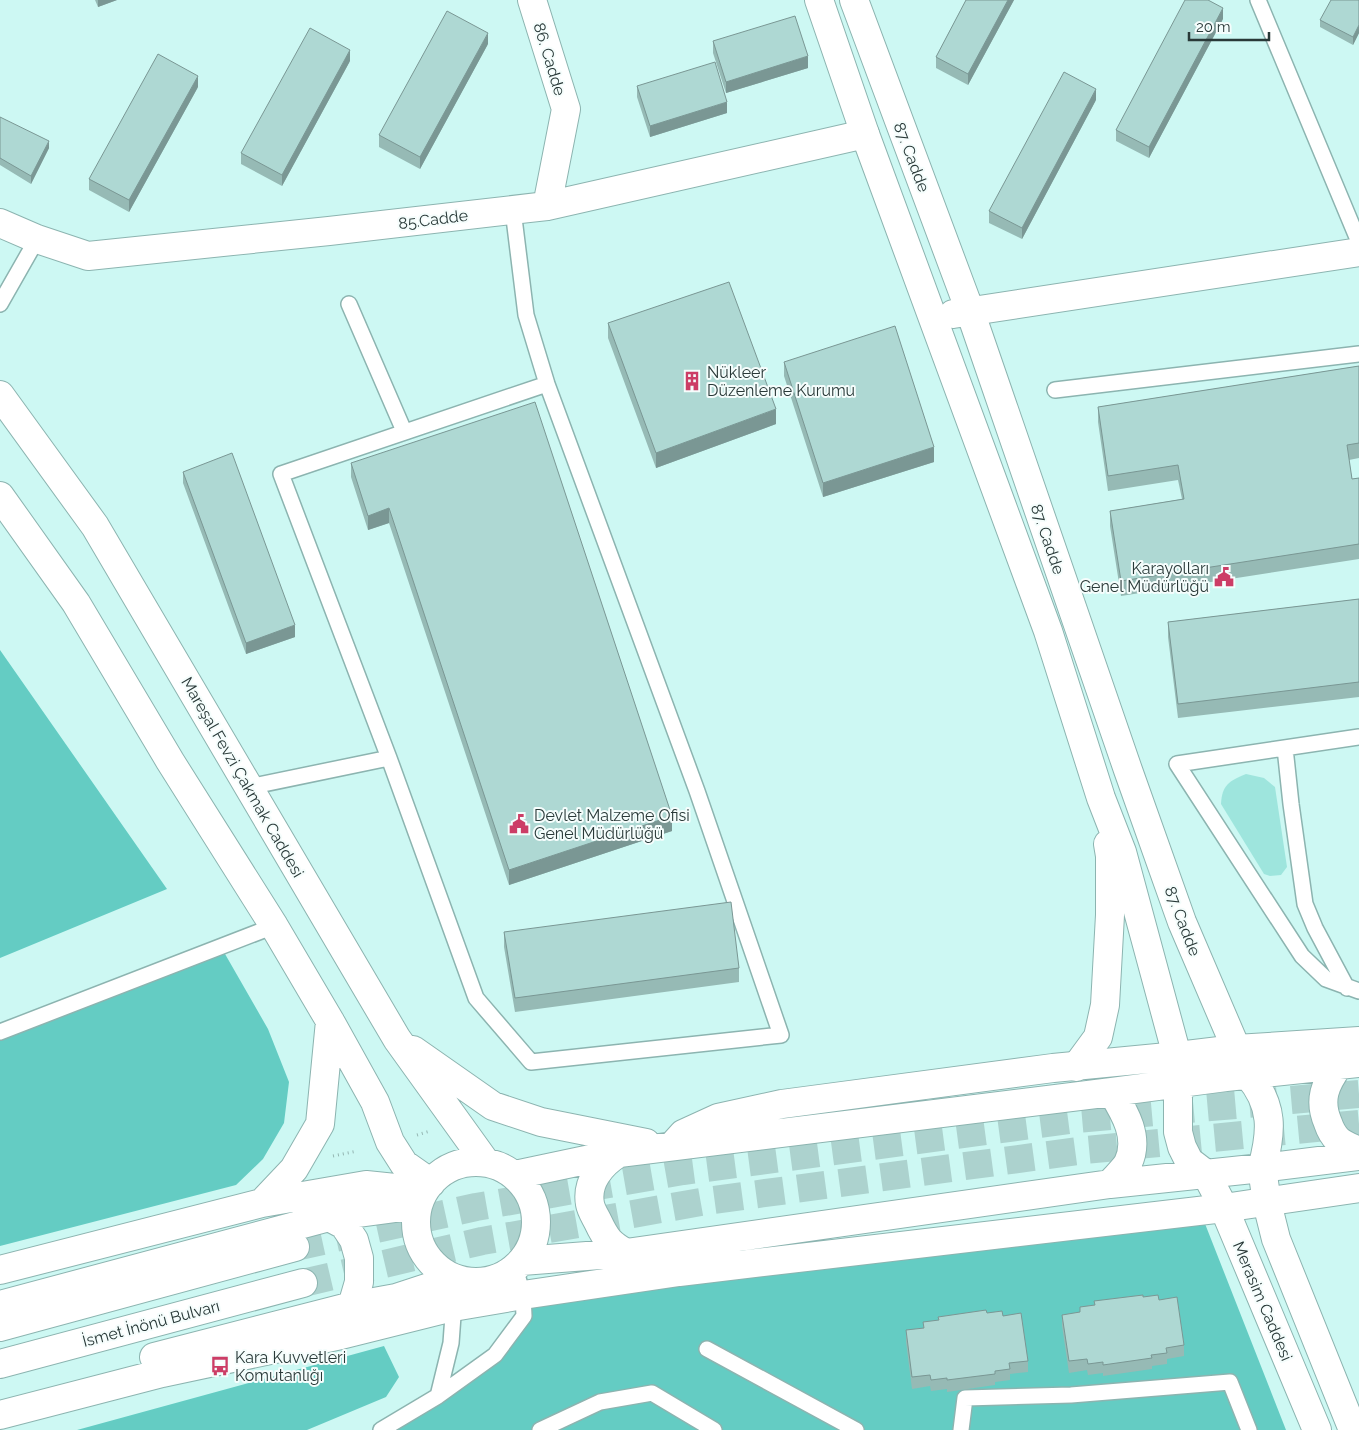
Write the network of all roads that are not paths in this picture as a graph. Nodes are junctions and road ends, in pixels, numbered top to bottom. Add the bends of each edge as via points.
1 (532, 0) edge
2 (819, 0) edge
3 (854, 0) edge
4 (1258, 0) edge
5 (865, 134) junction
6 (547, 206) junction
7 (512, 210) junction
8 (0, 223) edge
9 (37, 239) junction
10 (1359, 242) edge
11 (1359, 252) edge
12 (0, 304) edge
13 (349, 304) dead end
14 (970, 311) junction
15 (933, 317) junction
16 (1359, 354) edge
17 (547, 384) junction
18 (1055, 390) dead end
19 (0, 395) edge
20 (404, 431) junction
21 (0, 496) edge
22 (1359, 737) edge
23 (1285, 748) junction
24 (389, 758) junction
25 (249, 787) junction
26 (1101, 798) junction
27 (274, 926) junction
28 (1353, 990) edge
29 (330, 1021) junction
30 (0, 1032) edge
31 (397, 1039) junction
32 (1359, 1041) edge
33 (1236, 1048) junction
34 (1178, 1056) junction
35 (1349, 1064) edge
36 (1076, 1067) junction
37 (1248, 1075) junction
38 (1184, 1082) junction
39 (1112, 1092) junction
40 (669, 1148) junction
41 (1359, 1151) edge
42 (619, 1154) junction
43 (1359, 1156) edge
44 (484, 1160) junction
45 (1262, 1168) junction
46 (1206, 1174) junction
47 (515, 1175) junction
48 (1110, 1184) junction
49 (1359, 1188) edge
50 (424, 1193) junction
51 (262, 1203) junction
52 (1267, 1203) junction
53 (1224, 1208) junction
54 (329, 1216) junction
55 (295, 1247) tunnel mouth
56 (626, 1253) junction
57 (518, 1265) junction
58 (0, 1270) edge
59 (457, 1279) junction
60 (303, 1283) tunnel mouth
61 (523, 1295) junction
62 (0, 1305) edge
63 (352, 1306) junction
64 (453, 1307) junction
65 (0, 1327) edge
66 (708, 1348) dead end
67 (0, 1364) edge
68 (0, 1395) edge
69 (438, 1396) junction
70 (0, 1414) edge
71 (381, 1430) edge
72 (540, 1430) edge
73 (714, 1430) edge
74 (856, 1430) edge
75 (961, 1430) edge
76 (1249, 1430) edge
77 (1318, 1430) edge
78 (1353, 1430) edge

1 - 6 main road, 86. Cadde via 566,108
2 - 5 main road, 87. Cadde
3 - 14 main road, 87. Cadde
4 - 10 lane
5 - 6 main road, 85.Cadde
5 - 15 main road, 87. Cadde
6 - 7 main road, 85.Cadde
7 - 9 main road, 85.Cadde via 88,256
7 - 17 lane via 526,315
8 - 9 main road, 85.Cadde
9 - 12 lane
11 - 14 main road
13 - 20 lane
14 - 15 main road
14 - 33 main road, 87. Cadde via 1179,913
15 - 26 main road, 87. Cadde via 1048,631
16 - 18 lane
17 - 20 lane
17 - 24 lane via 697,791 781,1035 531,1062 476,998
19 - 25 main road, Mareşal Fevzi Çakmak Caddesi via 95,526
20 - 24 lane via 281,474
21 - 27 main road via 76,603
22 - 23 lane
23 - 28 lane via 1305,904 1315,928
23 - 28 lane via 1177,764 1302,956 1326,980
24 - 25 lane
25 - 31 main road, Mareşal Fevzi Çakmak Caddesi
26 - 34 main road, 87. Cadde via 1122,852
26 - 36 main road via 1110,856 1105,1005 1098,1037
27 - 29 main road
27 - 30 lane
29 - 50 main road via 375,1102 390,1142
29 - 51 main road via 320,1124 294,1169
31 - 40 main road via 493,1106 541,1122
31 - 44 main road, Mareşal Fevzi Çakmak Caddesi
32 - 33 main road
33 - 34 main road
33 - 37 main road, 87. Cadde
34 - 36 main road
34 - 38 main road, 87. Cadde
35 - 37 main road
35 - 41 main road via 1330,1077 1323,1096 1324,1114 1338,1140
36 - 40 main road via 782,1104 718,1118 683,1134
37 - 38 main road
37 - 45 main road via 1265,1102 1269,1119 1270,1136
38 - 39 main road
38 - 46 main road via 1178,1094 1178,1132 1189,1160
39 - 40 main road
39 - 48 main road via 1127,1118 1132,1149 1128,1164
40 - 42 main road
42 - 47 main road
42 - 56 main road via 599,1168 589,1191 590,1206 612,1245
43 - 45 main road
44 - 47 main road
44 - 50 main road via 457,1164 439,1174
45 - 46 main road
45 - 52 main road
46 - 48 main road
46 - 53 main road, Merasim Caddesi
47 - 57 main road via 528,1189 535,1207 537,1226 532,1245
48 - 56 main road
49 - 52 main road
50 - 51 main road via 366,1185
50 - 54 main road
50 - 59 main road via 415,1223 418,1241 438,1270
51 - 58 main road
52 - 53 main road
52 - 78 main road via 1276,1239
53 - 61 main road via 679,1272
53 - 77 main road, Merasim Caddesi
54 - 62 main road
54 - 63 main road via 344,1225 354,1240 359,1258 359,1282
55 - 65 main road
56 - 57 main road
57 - 59 main road via 508,1274 491,1281 472,1283
57 - 61 lane
59 - 63 main road via 396,1298
59 - 64 lane
60 - 67 main road, İsmet İnönü Bulvarı
61 - 64 main road
61 - 69 lane via 524,1316 495,1356
63 - 68 main road
64 - 69 lane via 451,1343
64 - 70 main road via 342,1335 162,1373
66 - 74 lane
69 - 71 lane
72 - 73 lane via 600,1402 652,1394
75 - 76 lane via 966,1398 1071,1395 1230,1382

